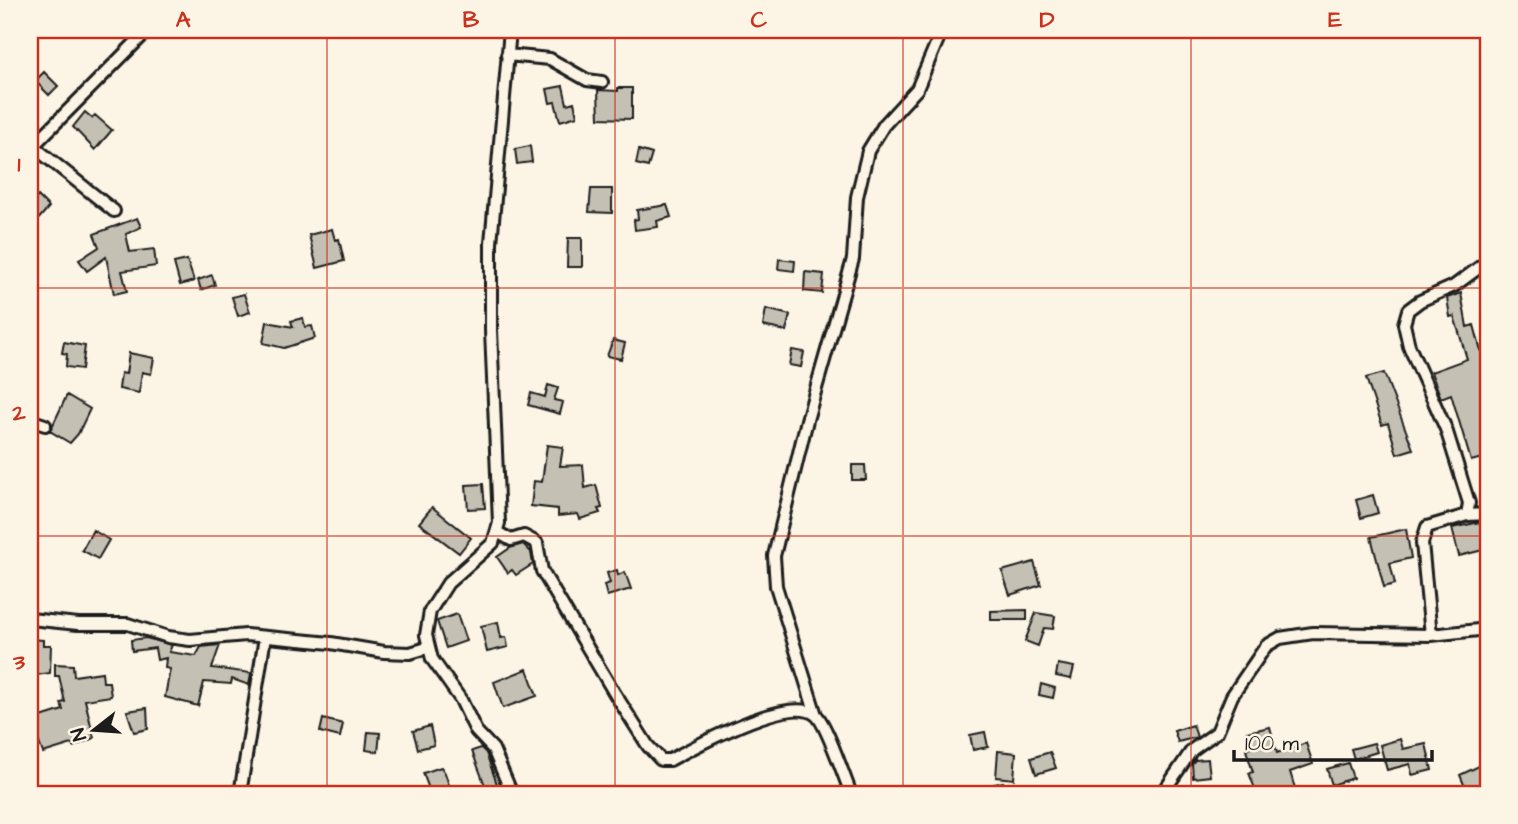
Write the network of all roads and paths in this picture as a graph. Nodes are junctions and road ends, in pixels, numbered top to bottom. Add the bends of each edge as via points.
1 (148, 30) edge
2 (510, 30) edge
3 (942, 30) edge
4 (507, 55) junction
5 (602, 82) dead end
6 (31, 148) edge
7 (114, 211) dead end
8 (1488, 261) edge
9 (30, 420) edge
10 (45, 425) dead end
11 (1488, 514) edge
12 (1467, 515) junction
13 (497, 532) junction
14 (30, 619) edge
15 (1488, 629) edge
16 (1431, 635) junction
17 (265, 638) junction
18 (427, 648) junction
19 (816, 715) junction
20 (240, 794) edge
21 (512, 794) edge
22 (851, 794) edge
23 (1162, 794) edge

1 - 6 street
2 - 4 street
3 - 19 street via 917,89 884,125 868,151 857,197 853,259 774,556 776,586
4 - 5 street via 550,59 587,80
4 - 13 street via 491,243
6 - 7 street
8 - 12 street via 1454,286 1408,310 1404,324 1460,470 1469,503
9 - 10 street
11 - 12 street
12 - 16 street via 1427,527 1422,543
13 - 18 street via 493,543 447,583 430,611
13 - 19 street via 511,540 524,536 537,543 542,571 615,694 661,760 766,716 802,709
14 - 17 street via 128,624 190,640 246,635
15 - 16 street
16 - 23 street via 1313,634 1280,638 1266,646 1232,696 1217,732 1192,750
17 - 18 street via 331,642 384,652
17 - 20 street
18 - 21 street via 476,731 493,749
19 - 22 street

